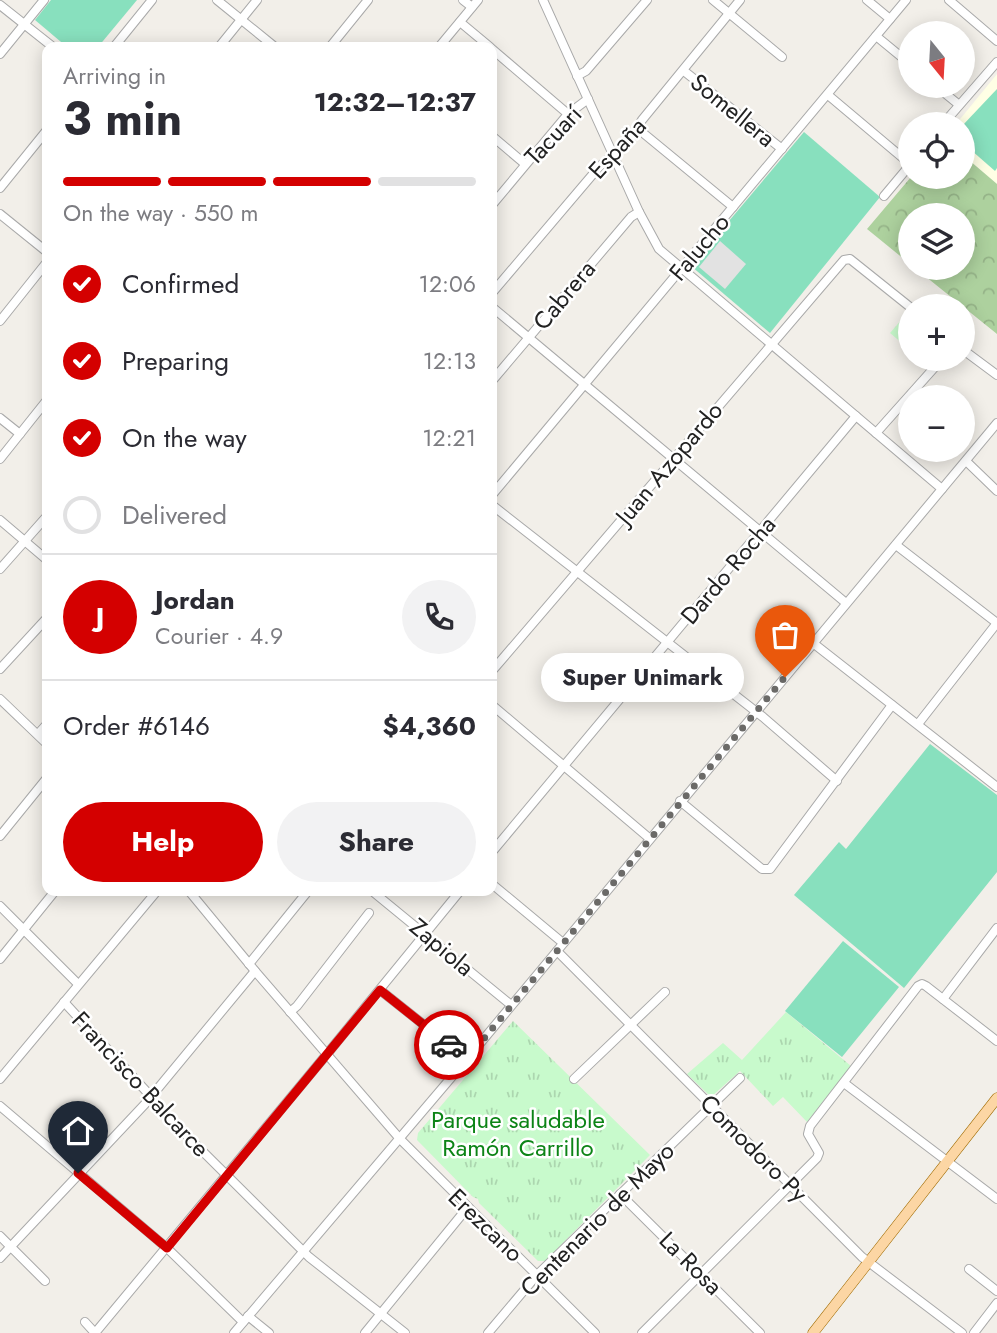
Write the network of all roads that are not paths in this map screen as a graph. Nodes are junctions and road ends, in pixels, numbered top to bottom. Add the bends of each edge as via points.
1 (44, 0) edge
2 (152, 0) edge
3 (217, 0) edge
4 (257, 0) edge
5 (368, 0) edge
6 (464, 0) edge
7 (647, 0) edge
8 (713, 0) edge
9 (740, 0) edge
10 (867, 0) edge
11 (906, 0) edge
12 (949, 0) edge
13 (545, 1) edge
14 (475, 4) edge
15 (0, 5) edge
16 (729, 14) junction
17 (890, 19) junction
18 (242, 20) junction
19 (460, 22) junction
20 (24, 24) junction
21 (876, 36) junction
22 (997, 41) edge
23 (47, 42) edge
24 (118, 42) edge
25 (223, 42) edge
26 (269, 42) edge
27 (334, 42) edge
28 (443, 42) edge
29 (484, 42) edge
30 (497, 53) edge
31 (0, 54) edge
32 (898, 54) edge
33 (782, 57) dead end
34 (997, 62) edge
35 (684, 71) junction
36 (577, 75) junction
37 (828, 95) junction
38 (951, 98) edge
39 (587, 99) junction
40 (958, 104) junction
41 (952, 112) edge
42 (568, 114) junction
43 (637, 128) junction
44 (42, 136) edge
45 (497, 140) edge
46 (782, 149) junction
47 (613, 155) junction
48 (898, 155) edge
49 (526, 164) junction
50 (898, 179) edge
51 (0, 188) edge
52 (884, 196) dead end
53 (497, 199) edge
54 (733, 207) junction
55 (639, 212) junction
56 (0, 214) edge
57 (42, 248) edge
58 (42, 268) edge
59 (680, 269) junction
60 (497, 287) edge
61 (898, 298) edge
62 (497, 311) edge
63 (0, 321) edge
64 (528, 338) junction
65 (770, 344) junction
66 (975, 359) edge
67 (931, 371) edge
68 (497, 375) edge
69 (997, 375) edge
70 (584, 385) junction
71 (42, 413) edge
72 (856, 416) junction
73 (0, 418) edge
74 (997, 424) edge
75 (876, 433) junction
76 (20, 434) junction
77 (975, 450) edge
78 (674, 458) junction
79 (0, 459) edge
80 (965, 462) edge
81 (967, 462) edge
82 (497, 489) edge
83 (942, 489) junction
84 (997, 491) edge
85 (497, 509) edge
86 (0, 520) edge
87 (42, 522) edge
88 (761, 531) junction
89 (26, 540) junction
90 (896, 545) junction
91 (42, 554) edge
92 (0, 569) edge
93 (577, 572) junction
94 (846, 603) junction
95 (42, 623) edge
96 (997, 623) edge
97 (667, 642) junction
98 (813, 643) junction
99 (497, 665) edge
100 (0, 669) edge
101 (2, 705) edge
102 (892, 705) junction
103 (497, 709) edge
104 (756, 712) junction
105 (918, 724) junction
106 (42, 730) edge
107 (38, 734) junction
108 (42, 738) edge
109 (563, 765) junction
110 (837, 781) junction
111 (42, 784) edge
112 (997, 787) edge
113 (680, 801) junction
114 (0, 836) edge
115 (649, 838) junction
116 (497, 846) edge
117 (497, 889) edge
118 (51, 896) edge
119 (152, 896) edge
120 (193, 896) edge
121 (304, 896) edge
122 (378, 896) edge
123 (456, 896) edge
124 (0, 906) edge
125 (369, 913) dead end
126 (997, 928) edge
127 (24, 930) junction
128 (425, 932) junction
129 (560, 947) junction
130 (0, 959) edge
131 (252, 968) junction
132 (78, 984) junction
133 (380, 990) junction
134 (665, 992) dead end
135 (943, 999) junction
136 (64, 1002) junction
137 (511, 1005) junction
138 (290, 1012) junction
139 (630, 1026) junction
140 (997, 1041) edge
141 (327, 1054) junction
142 (467, 1059) junction
143 (740, 1078) dead end
144 (0, 1079) edge
145 (574, 1079) dead end
146 (844, 1083) junction
147 (150, 1097) junction
148 (997, 1098) edge
149 (0, 1106) edge
150 (711, 1106) junction
151 (400, 1139) junction
152 (946, 1161) junction
153 (78, 1173) junction
154 (228, 1174) junction
155 (790, 1183) junction
156 (620, 1194) junction
157 (997, 1199) edge
158 (468, 1207) junction
159 (0, 1237) edge
160 (10, 1247) junction
161 (167, 1248) junction
162 (304, 1251) junction
163 (0, 1258) edge
164 (869, 1262) junction
165 (969, 1269) dead end
166 (701, 1273) junction
167 (537, 1275) junction
168 (46, 1281) dead end
169 (997, 1291) edge
170 (997, 1303) edge
171 (381, 1314) junction
172 (246, 1319) junction
173 (85, 1322) dead end
174 (95, 1333) edge
175 (234, 1333) edge
176 (269, 1333) edge
177 (365, 1333) edge
178 (405, 1333) edge
179 (488, 1333) edge
180 (594, 1333) edge
181 (642, 1333) edge
182 (761, 1333) edge
183 (813, 1333) edge
184 (962, 1333) edge
185 (974, 1333) edge

1 - 20 street
2 - 24 street
3 - 18 street
4 - 18 street
5 - 27 street
6 - 14 street
7 - 36 street, Tacuarí via 586,71
8 - 16 street
9 - 16 street, España
10 - 17 street
11 - 17 street, Falucho
12 - 22 street
13 - 36 street
14 - 19 street
15 - 20 street
16 - 33 street
16 - 35 street, España
17 - 21 street, Falucho
18 - 25 street
18 - 26 street
19 - 28 street
19 - 29 street
20 - 23 street
20 - 31 street
21 - 32 street
21 - 37 street, Falucho
30 - 42 street
34 - 40 street
35 - 43 street, España
35 - 46 street, Somellera
36 - 39 street
37 - 46 street, Falucho
37 - 48 street
38 - 40 street
39 - 42 street, Tacuarí
39 - 47 street
40 - 41 street
42 - 49 street, Tacuarí
43 - 47 street, España
43 - 54 street
44 - 51 street
45 - 49 street
46 - 54 street, Falucho
47 - 55 street
47 - 60 street, España
49 - 53 street, Tacuarí
50 - 52 street
54 - 59 street, Falucho
55 - 59 street via 659,249
55 - 64 street, Cabrera
56 - 57 street
58 - 63 street
59 - 65 street
59 - 70 street, Falucho
61 - 65 street, Juan Azopardo via 849,259 844,260
62 - 64 street
64 - 68 street, Cabrera
64 - 70 street
65 - 72 street
65 - 78 street, Juan Azopardo
66 - 69 street
67 - 75 street
70 - 78 street
70 - 82 street, Falucho
71 - 76 street
72 - 75 street
72 - 88 street, Dardo Rocha
73 - 76 street
74 - 77 street
75 - 83 street
76 - 79 street
78 - 88 street
78 - 93 street, Juan Azopardo
80 - 83 street
81 - 84 street
83 - 90 street
85 - 93 street
86 - 89 street
87 - 89 street
88 - 94 street
88 - 97 street, Dardo Rocha
89 - 91 street
89 - 92 street
90 - 94 street
90 - 96 street
93 - 97 street
93 - 99 street, Juan Azopardo
94 - 98 street
95 - 100 street
96 - 105 street
97 - 104 street
97 - 109 street, Dardo Rocha
98 - 102 street
98 - 104 street
101 - 107 street
102 - 105 street
102 - 110 street
103 - 109 street
104 - 110 street
104 - 113 street
105 - 112 street
106 - 107 street
107 - 108 street
109 - 115 street
109 - 116 street, Dardo Rocha
110 - 113 street via 767,870
111 - 114 street
113 - 115 street
115 - 129 street
117 - 129 street, Comodoro Py
118 - 127 street
119 - 132 street
120 - 131 street, Erezcano
121 - 131 street
122 - 128 street, Zapiola
123 - 128 street
124 - 127 street, Francisco Balcarce
125 - 138 street
126 - 135 street
127 - 130 street
127 - 132 street, Francisco Balcarce
128 - 133 street
128 - 137 street, Zapiola
129 - 137 street
129 - 139 street, Comodoro Py
131 - 138 street, Erezcano
131 - 147 street
132 - 136 street
133 - 141 street
133 - 142 street
134 - 139 street
135 - 140 street
135 - 146 street via 922,984 918,986
136 - 144 street
136 - 147 street, Francisco Balcarce
137 - 142 street
138 - 141 street, Erezcano
139 - 145 street
139 - 150 street, Comodoro Py
141 - 151 street, Erezcano
141 - 154 street
142 - 151 street
143 - 150 street, Centenario de Mayo
146 - 152 street
146 - 155 street via 809,1129 817,1158
147 - 153 street
147 - 154 street, Francisco Balcarce
148 - 152 main road
149 - 153 street
150 - 155 street, Comodoro Py
150 - 156 street, Centenario de Mayo
151 - 158 street, Erezcano
151 - 162 street
152 - 157 street
152 - 164 main road
153 - 160 street
153 - 161 street
154 - 161 street
154 - 162 street, Francisco Balcarce
155 - 164 street, Comodoro Py
155 - 166 street
156 - 166 street, La Rosa
156 - 167 street, Centenario de Mayo
158 - 167 street, Erezcano
158 - 171 street
159 - 160 street
160 - 163 street
160 - 168 street
161 - 172 street
161 - 174 street
162 - 171 street, Francisco Balcarce
162 - 172 street
164 - 183 main road
164 - 184 street, Comodoro Py
165 - 169 street
166 - 181 street
166 - 182 street, La Rosa
167 - 179 street, Centenario de Mayo
167 - 180 street, Erezcano
170 - 185 street
171 - 177 street
171 - 178 street, Francisco Balcarce
172 - 175 street
172 - 176 street
173 - 174 street

